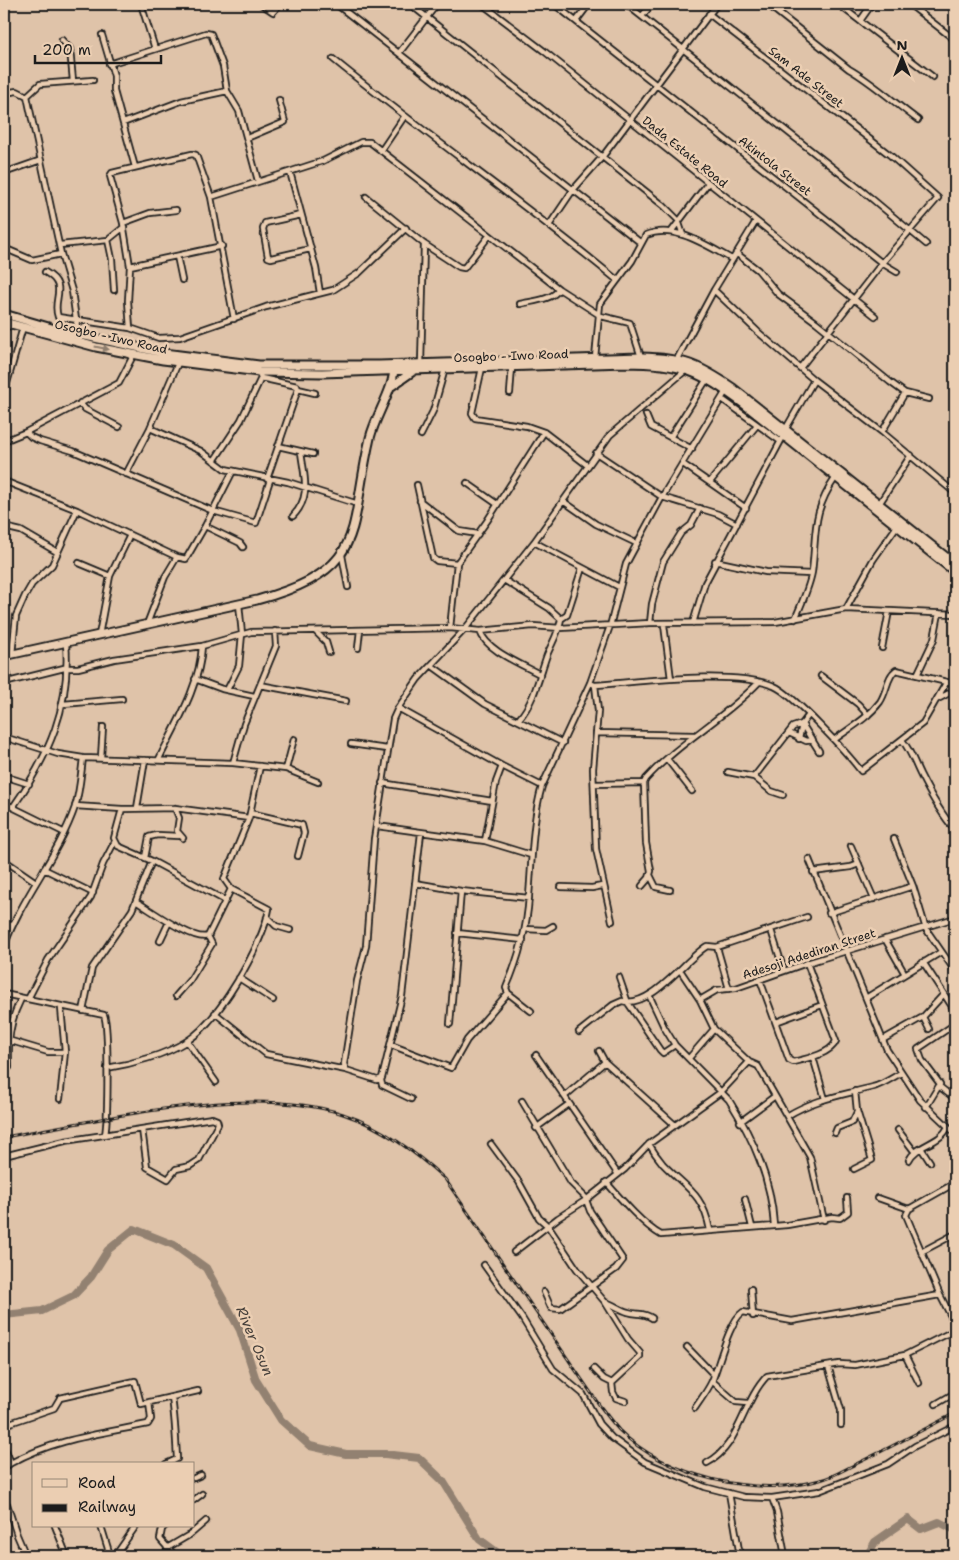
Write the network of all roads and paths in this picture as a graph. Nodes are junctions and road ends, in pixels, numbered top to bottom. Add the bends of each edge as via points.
1 (140, 4) edge
2 (262, 4) edge
3 (280, 4) edge
4 (336, 4) edge
5 (410, 4) edge
6 (437, 4) edge
7 (482, 4) edge
8 (554, 4) edge
9 (589, 4) edge
10 (626, 4) edge
11 (652, 4) edge
12 (717, 4) edge
13 (767, 4) edge
14 (838, 4) edge
15 (872, 4) edge
16 (909, 4) edge
17 (709, 14) junction
18 (642, 16) junction
19 (427, 17) junction
20 (577, 20) junction
21 (860, 20) junction
22 (102, 35) dead end
23 (62, 40) dead end
24 (955, 40) edge
25 (155, 49) junction
26 (683, 50) junction
27 (399, 54) junction
28 (333, 59) dead end
29 (109, 64) junction
30 (933, 77) dead end
31 (93, 80) dead end
32 (73, 81) junction
33 (655, 84) junction
34 (227, 91) junction
35 (4, 93) edge
36 (27, 96) junction
37 (279, 100) dead end
38 (404, 117) junction
39 (630, 120) junction
40 (918, 120) dead end
41 (123, 123) junction
42 (247, 138) junction
43 (381, 151) junction
44 (603, 156) junction
45 (42, 160) junction
46 (135, 167) junction
47 (290, 172) junction
48 (4, 173) edge
49 (258, 181) junction
50 (708, 183) junction
51 (573, 190) junction
52 (211, 197) junction
53 (366, 197) dead end
54 (176, 210) dead end
55 (301, 215) junction
56 (678, 220) junction
57 (756, 221) junction
58 (550, 224) junction
59 (123, 226) junction
60 (406, 228) junction
61 (910, 230) junction
62 (671, 232) junction
63 (682, 235) junction
64 (489, 236) junction
65 (108, 240) junction
66 (641, 243) junction
67 (424, 244) junction
68 (926, 244) dead end
69 (60, 246) junction
70 (222, 246) junction
71 (4, 248) edge
72 (310, 248) junction
73 (736, 253) junction
74 (62, 254) junction
75 (177, 256) junction
76 (732, 259) junction
77 (882, 263) junction
78 (130, 266) junction
79 (45, 272) dead end
80 (897, 272) dead end
81 (182, 280) dead end
82 (617, 280) junction
83 (559, 289) junction
84 (114, 290) dead end
85 (714, 290) junction
86 (320, 293) junction
87 (854, 299) junction
88 (520, 304) dead end
89 (4, 314) edge
90 (598, 314) junction
91 (876, 316) dead end
92 (77, 318) junction
93 (234, 319) junction
94 (4, 322) edge
95 (14, 325) junction
96 (24, 327) junction
97 (4, 328) edge
98 (130, 328) junction
99 (827, 333) junction
100 (78, 334) junction
101 (134, 354) junction
102 (641, 356) junction
103 (164, 357) junction
104 (595, 358) junction
105 (677, 359) junction
106 (178, 363) junction
107 (420, 367) junction
108 (512, 367) junction
109 (394, 368) junction
110 (482, 368) junction
111 (800, 368) junction
112 (445, 369) junction
113 (688, 369) junction
114 (260, 375) junction
115 (707, 379) junction
116 (814, 380) junction
117 (390, 388) junction
118 (298, 389) junction
119 (726, 391) junction
120 (316, 392) dead end
121 (510, 393) dead end
122 (905, 393) junction
123 (4, 394) edge
124 (722, 399) junction
125 (929, 399) dead end
126 (80, 403) junction
127 (646, 415) dead end
128 (757, 426) junction
129 (119, 427) dead end
130 (150, 428) junction
131 (26, 432) junction
132 (544, 432) junction
133 (882, 432) junction
134 (421, 435) dead end
135 (671, 436) junction
136 (783, 436) junction
137 (4, 441) edge
138 (278, 446) junction
139 (692, 449) junction
140 (300, 452) junction
141 (596, 453) junction
142 (313, 454) dead end
143 (911, 456) junction
144 (214, 461) junction
145 (683, 464) junction
146 (587, 465) junction
147 (233, 472) junction
148 (126, 474) junction
149 (836, 477) junction
150 (269, 479) junction
151 (4, 481) edge
152 (710, 482) junction
153 (467, 483) dead end
154 (417, 485) dead end
155 (306, 487) junction
156 (955, 493) edge
157 (662, 497) junction
158 (420, 500) junction
159 (563, 501) junction
160 (358, 504) junction
161 (497, 504) junction
162 (879, 504) junction
163 (700, 508) junction
164 (746, 508) junction
165 (77, 510) junction
166 (213, 511) junction
167 (293, 516) dead end
168 (737, 524) junction
169 (206, 526) junction
170 (897, 526) junction
171 (4, 527) edge
172 (478, 534) junction
173 (130, 535) junction
174 (534, 542) junction
175 (636, 543) junction
176 (243, 546) dead end
177 (57, 552) junction
178 (342, 555) junction
179 (177, 557) junction
180 (715, 561) junction
181 (79, 563) dead end
182 (457, 563) junction
183 (955, 564) edge
184 (582, 568) junction
185 (955, 572) edge
186 (811, 574) junction
187 (110, 576) junction
188 (504, 580) junction
189 (348, 587) dead end
190 (619, 587) junction
191 (239, 604) junction
192 (846, 609) junction
193 (889, 611) junction
194 (939, 613) junction
195 (955, 614) edge
196 (561, 619) junction
197 (795, 619) junction
198 (650, 624) junction
199 (693, 624) junction
200 (147, 625) junction
201 (664, 625) junction
202 (610, 626) junction
203 (450, 628) junction
204 (560, 628) junction
205 (465, 629) junction
206 (360, 630) junction
207 (275, 631) junction
208 (316, 632) junction
209 (480, 632) junction
210 (242, 634) junction
211 (99, 636) junction
212 (66, 643) junction
213 (202, 646) junction
214 (358, 648) dead end
215 (882, 648) dead end
216 (329, 652) dead end
217 (12, 654) junction
218 (4, 656) edge
219 (432, 665) junction
220 (68, 669) junction
221 (542, 675) junction
222 (917, 675) junction
223 (821, 676) dead end
224 (195, 679) junction
225 (670, 679) junction
226 (9, 681) junction
227 (759, 682) junction
228 (946, 683) junction
229 (4, 684) edge
230 (592, 684) junction
231 (955, 684) edge
232 (260, 685) junction
233 (227, 690) junction
234 (955, 690) edge
235 (254, 696) junction
236 (122, 699) dead end
237 (937, 699) junction
238 (346, 701) dead end
239 (63, 704) junction
240 (398, 708) junction
241 (868, 715) junction
242 (808, 716) junction
243 (519, 719) junction
244 (802, 724) junction
245 (103, 727) dead end
246 (596, 733) junction
247 (789, 733) junction
248 (695, 734) junction
249 (4, 737) edge
250 (294, 739) dead end
251 (799, 739) junction
252 (813, 740) junction
253 (834, 740) junction
254 (902, 740) junction
255 (563, 743) junction
256 (351, 744) dead end
257 (387, 749) junction
258 (46, 750) junction
259 (819, 750) dead end
260 (101, 757) junction
261 (83, 758) junction
262 (159, 759) junction
263 (667, 759) junction
264 (145, 760) junction
265 (233, 763) junction
266 (260, 766) junction
267 (502, 766) junction
268 (286, 769) junction
269 (728, 772) dead end
270 (4, 776) edge
271 (754, 777) junction
272 (318, 782) dead end
273 (382, 783) junction
274 (644, 783) junction
275 (29, 784) junction
276 (594, 784) junction
277 (542, 786) junction
278 (692, 791) dead end
279 (783, 794) dead end
280 (492, 801) junction
281 (4, 803) edge
282 (75, 806) junction
283 (13, 807) junction
284 (137, 808) junction
285 (175, 808) junction
286 (122, 809) junction
287 (249, 816) junction
288 (377, 826) junction
289 (955, 830) edge
290 (63, 832) junction
291 (421, 833) junction
292 (894, 839) dead end
293 (115, 841) junction
294 (485, 841) junction
295 (851, 846) dead end
296 (531, 855) junction
297 (298, 856) dead end
298 (145, 858) junction
299 (809, 859) dead end
300 (4, 860) edge
301 (152, 861) junction
302 (859, 864) junction
303 (44, 869) junction
304 (814, 872) junction
305 (650, 874) junction
306 (36, 882) junction
307 (415, 883) junction
308 (602, 886) junction
309 (642, 886) dead end
310 (913, 886) junction
311 (561, 887) dead end
312 (231, 889) junction
313 (670, 890) dead end
314 (461, 891) junction
315 (93, 893) junction
316 (529, 898) junction
317 (874, 898) junction
318 (226, 901) junction
319 (137, 902) junction
320 (829, 913) junction
321 (267, 917) junction
322 (807, 917) dead end
323 (955, 918) edge
324 (4, 921) edge
325 (612, 921) dead end
326 (170, 922) junction
327 (11, 926) junction
328 (553, 926) dead end
329 (926, 928) junction
330 (525, 929) junction
331 (290, 930) dead end
332 (771, 930) junction
333 (457, 933) junction
334 (208, 936) junction
335 (886, 939) junction
336 (523, 940) junction
337 (160, 942) dead end
338 (4, 947) edge
339 (717, 947) junction
340 (845, 952) junction
341 (941, 952) junction
342 (923, 962) junction
343 (807, 963) junction
344 (680, 970) junction
345 (784, 971) junction
346 (955, 971) edge
347 (905, 974) junction
348 (619, 977) dead end
349 (239, 978) junction
350 (760, 980) junction
351 (729, 989) junction
352 (508, 993) junction
353 (4, 994) edge
354 (649, 995) junction
355 (943, 995) junction
356 (176, 996) dead end
357 (866, 998) junction
358 (21, 999) junction
359 (28, 999) junction
360 (273, 1000) dead end
361 (700, 1000) junction
362 (628, 1003) junction
363 (822, 1005) junction
364 (61, 1008) junction
365 (83, 1011) junction
366 (531, 1011) dead end
367 (955, 1011) edge
368 (215, 1013) junction
369 (923, 1016) junction
370 (776, 1022) junction
371 (450, 1024) dead end
372 (955, 1024) edge
373 (714, 1029) junction
374 (929, 1029) dead end
375 (579, 1032) dead end
376 (884, 1039) junction
377 (8, 1040) junction
378 (188, 1041) junction
379 (391, 1045) junction
380 (675, 1045) junction
381 (599, 1051) dead end
382 (65, 1052) junction
383 (536, 1055) dead end
384 (813, 1057) junction
385 (690, 1058) junction
386 (605, 1062) junction
387 (749, 1062) junction
388 (9, 1067) dead end
389 (107, 1068) junction
390 (346, 1070) junction
391 (901, 1073) junction
392 (381, 1080) junction
393 (216, 1082) dead end
394 (940, 1087) junction
395 (855, 1091) junction
396 (721, 1092) junction
397 (565, 1096) junction
398 (775, 1096) junction
399 (60, 1099) dead end
400 (411, 1099) dead end
401 (825, 1099) junction
402 (955, 1099) edge
403 (522, 1101) dead end
404 (569, 1104) junction
405 (926, 1107) junction
406 (857, 1111) junction
407 (787, 1116) junction
408 (740, 1122) junction
409 (675, 1125) junction
410 (948, 1127) junction
411 (536, 1128) junction
412 (142, 1129) junction
413 (898, 1130) dead end
414 (835, 1133) dead end
415 (955, 1133) edge
416 (105, 1135) junction
417 (491, 1144) dead end
418 (649, 1144) junction
419 (921, 1148) junction
420 (914, 1151) junction
421 (4, 1156) edge
422 (909, 1160) dead end
423 (930, 1162) dead end
424 (854, 1169) dead end
425 (617, 1173) junction
426 (606, 1182) junction
427 (955, 1183) edge
428 (847, 1198) dead end
429 (878, 1198) dead end
430 (745, 1199) dead end
431 (586, 1200) junction
432 (909, 1209) junction
433 (824, 1220) junction
434 (774, 1225) junction
435 (548, 1226) junction
436 (752, 1227) junction
437 (710, 1230) junction
438 (955, 1234) edge
439 (514, 1252) dead end
440 (921, 1252) junction
441 (484, 1265) dead end
442 (592, 1286) junction
443 (751, 1289) dead end
444 (544, 1292) dead end
445 (940, 1295) junction
446 (605, 1302) junction
447 (753, 1316) junction
448 (652, 1318) dead end
449 (955, 1324) edge
450 (955, 1330) edge
451 (687, 1347) dead end
452 (905, 1355) junction
453 (828, 1366) junction
454 (594, 1369) dead end
455 (714, 1375) junction
456 (712, 1381) junction
457 (612, 1383) junction
458 (919, 1383) dead end
459 (198, 1391) dead end
460 (955, 1393) edge
461 (172, 1398) junction
462 (625, 1401) dead end
463 (150, 1402) junction
464 (748, 1403) junction
465 (936, 1404) dead end
466 (696, 1408) dead end
467 (841, 1425) dead end
468 (4, 1426) edge
469 (955, 1426) edge
470 (4, 1446) edge
471 (170, 1462) edge
472 (10, 1463) junction
473 (707, 1463) dead end
474 (4, 1468) edge
475 (201, 1475) dead end
476 (195, 1478) edge
477 (729, 1493) junction
478 (202, 1494) dead end
479 (772, 1498) junction
480 (195, 1499) edge
481 (7, 1504) dead end
482 (206, 1521) dead end
483 (56, 1528) edge
484 (102, 1528) edge
485 (135, 1528) edge
486 (163, 1528) edge
487 (167, 1548) junction
488 (109, 1552) junction
489 (26, 1556) edge
490 (67, 1556) edge
491 (103, 1556) edge
492 (115, 1556) edge
493 (174, 1556) edge
494 (740, 1556) edge
495 (785, 1556) edge

1 - 25 street
2 - 3 street via 273,12
4 - 27 street
5 - 19 street
6 - 19 street
7 - 39 street, Dada Estate Road
8 - 20 street, Akintola Street
9 - 20 street
10 - 18 street
11 - 18 street
12 - 17 street
13 - 40 street
14 - 21 street
15 - 21 street
16 - 24 street
17 - 26 street
17 - 61 street, Sam Ade Street via 890,155 938,198
18 - 26 street
19 - 27 street
19 - 44 street
20 - 33 street, Akintola Street
21 - 30 street
22 - 29 street
23 - 32 street via 70,49
25 - 29 street
25 - 34 street via 211,34 223,66
26 - 33 street
26 - 61 street
27 - 51 street
28 - 38 street
29 - 41 street
31 - 32 street
32 - 36 street via 40,84
33 - 39 street
33 - 77 street, Akintola Street
34 - 41 street via 181,101
34 - 42 street via 239,111
35 - 36 street via 17,91
36 - 45 street
37 - 42 street via 285,122
38 - 43 street
38 - 58 street
39 - 44 street
39 - 50 street, Dada Estate Road
41 - 46 street
42 - 49 street
43 - 47 street via 365,141
43 - 64 street
44 - 51 street
44 - 56 street
45 - 48 street
45 - 69 street
46 - 52 street via 194,154
46 - 59 street via 112,173 110,179
47 - 49 street
47 - 55 street
49 - 52 street
50 - 56 street
50 - 57 street, Dada Estate Road
51 - 58 street
51 - 66 street
52 - 70 street
53 - 60 street
54 - 59 street via 150,213
55 - 72 street
55 - 72 street via 265,223 263,229 268,257
56 - 62 street
56 - 63 street
57 - 73 street
57 - 87 street, Dada Estate Road
58 - 82 street
59 - 65 street
59 - 78 street
60 - 67 street
60 - 86 street via 359,273 332,290
61 - 68 street
61 - 77 street
62 - 63 street
62 - 66 street via 651,233
63 - 76 street
64 - 67 street via 464,268 459,268
64 - 83 street
65 - 69 street
65 - 84 street
66 - 82 street via 632,262
67 - 107 street
69 - 74 street
70 - 75 street
70 - 93 street
71 - 74 street via 32,260
72 - 86 street
73 - 76 street
73 - 99 street via 758,270 778,294
74 - 92 street
75 - 78 street
75 - 81 street
76 - 85 street
77 - 80 street, Akintola Street
77 - 87 street
78 - 98 street
79 - 92 street via 58,287 58,317
82 - 90 street via 600,304
83 - 88 street via 547,298
83 - 90 street
85 - 105 street
85 - 111 street
86 - 93 street
87 - 91 street, Dada Estate Road
87 - 99 street
89 - 100 main road, Osogbo - Iwo Road
90 - 102 street via 630,323
90 - 104 street
92 - 98 street
92 - 100 street
93 - 98 street via 169,339
94 - 95 main road, Osogbo - Iwo Road
95 - 96 main road, Osogbo - Iwo Road
95 - 97 street
96 -> 101 main road, Osogbo - Iwo Road
96 - 123 street
99 - 111 street
99 - 122 street
100 - 103 main road, Osogbo - Iwo Road
101 - 103 main road, Osogbo - Iwo Road
101 - 126 street via 119,383
102 - 104 main road, Osogbo - Iwo Road
102 - 105 main road, Osogbo - Iwo Road
103 - 106 main road, Osogbo - Iwo Road
103 - 109 main road, Osogbo - Iwo Road via 298,367
104 - 107 main road, Osogbo - Iwo Road
105 - 136 main road, Osogbo - Iwo Road via 715,376
106 - 114 main road, Osogbo - Iwo Road
106 - 130 street
107 - 109 main road, Osogbo - Iwo Road
107 - 112 main road, Osogbo - Iwo Road
107 - 117 main road
108 - 110 main road, Osogbo - Iwo Road
108 - 113 main road, Osogbo - Iwo Road via 645,362
108 - 121 street
109 - 114 main road, Osogbo - Iwo Road
109 - 117 main road
110 - 112 main road, Osogbo - Iwo Road
110 - 132 street via 472,413 474,418 527,426
111 - 116 street
112 - 134 street
113 - 115 main road, Osogbo - Iwo Road
113 - 141 street via 610,436
114 - 118 street
114 - 144 street via 241,420
115 - 119 main road, Osogbo - Iwo Road
115 - 135 street
116 - 133 street
116 - 136 street
117 - 160 main road via 375,420
118 - 120 street
118 - 138 street
119 - 124 street
119 - 136 main road, Osogbo - Iwo Road
122 - 125 street
122 - 133 street
124 - 128 street
124 - 139 street
126 - 129 street via 84,409
126 - 131 street
127 - 135 street via 652,427
128 - 136 street
128 - 152 street
130 - 144 street
130 - 148 street
131 - 137 street
131 - 148 street via 40,442 73,451
132 - 146 street
132 - 161 street
133 - 143 street
135 - 139 street
136 - 149 main road, Osogbo - Iwo Road
136 - 162 main road, Osogbo - Iwo Road
136 - 164 street
138 - 140 street
138 - 150 street
139 - 145 street
140 - 142 street
140 - 155 street
141 - 146 street
141 - 157 street
143 - 156 street
143 - 162 street
144 - 147 street
145 - 152 street
145 - 157 street
146 - 159 street
147 - 150 street
147 - 166 street
148 - 166 street
149 - 170 main road, Osogbo - Iwo Road
149 - 186 street via 821,501
150 - 155 street
150 - 166 street via 256,523
151 - 165 street
152 - 164 street
153 - 161 street
154 - 158 street
155 - 160 street
155 - 167 street via 303,503
157 - 163 street
157 - 175 street
158 - 172 street via 459,531
158 - 182 street via 433,558 437,562
159 - 174 street
159 - 175 street via 596,524
160 - 178 main road via 354,528
161 - 172 street
162 - 183 main road, Osogbo - Iwo Road
163 - 168 street
163 - 198 street via 663,562
164 - 168 street
165 - 173 street
165 - 177 street
166 - 169 street
168 - 180 street
169 - 176 street
169 - 179 street via 187,558
170 - 185 main road, Osogbo - Iwo Road
170 - 192 street via 873,560
171 - 177 street via 21,531
172 - 182 street
173 - 179 street
173 - 187 street
174 - 184 street
174 - 188 street
175 - 190 street
177 - 217 street via 52,565 32,584 16,616
178 - 189 street
178 - 191 main road via 319,576 303,584
179 - 200 street via 164,577
180 - 186 street via 766,572
180 - 199 street
181 - 187 street
182 - 203 street
184 - 190 street
184 - 196 street via 567,615
186 - 197 street
187 - 211 street
188 - 196 street
188 - 205 street
190 - 202 street
191 - 200 main road
191 - 210 street
192 - 193 street
192 - 197 street
193 - 194 street
193 - 215 street
194 - 195 street
194 - 222 street via 934,639
196 - 204 street
197 - 199 street
198 - 201 street
198 - 202 street
199 - 201 street
200 - 211 main road
201 - 225 street
202 - 204 street
202 - 230 street
203 - 205 street
203 - 206 street
204 - 209 street via 548,625
204 - 221 street
205 - 209 street
205 - 219 street
206 - 208 street
206 - 214 street
207 - 208 street
207 - 210 street
207 - 232 street via 276,646
208 - 216 street via 326,642
209 - 221 street via 483,640 493,648
210 - 213 street
210 - 233 street via 239,666
211 - 212 main road
212 - 217 main road
212 - 220 street
213 - 220 street
213 - 224 street
217 - 218 main road
218 - 226 street
219 - 240 street
219 - 243 street via 485,704
220 - 226 street
220 - 239 street
221 - 243 street via 525,713
222 - 228 street
222 - 241 street via 898,669 892,672 886,692
223 - 241 street
224 - 233 street
224 - 262 street
225 - 227 street
225 - 230 street
226 - 229 street
227 - 242 street via 782,691
227 - 248 street via 732,708
228 - 231 street
228 - 237 street
230 - 246 street via 598,711
230 - 255 street
232 - 235 street
232 - 238 street
233 - 235 street
234 - 237 street
235 - 265 street
236 - 239 street
237 - 254 street via 923,723
239 - 258 street
240 - 257 street
240 - 267 street
241 - 253 street
242 - 244 street
242 - 253 street
243 - 255 street
244 - 247 street via 793,727
244 - 251 street
244 - 252 street
245 - 260 street
246 - 248 street
246 - 276 street
247 - 251 street
247 - 271 street
248 - 263 street
249 - 258 street
250 - 268 street
251 - 252 street
252 - 259 street
253 - 254 street via 861,771
254 - 289 street via 943,815
255 - 277 street
256 - 257 street
257 - 273 street
258 - 261 street
258 - 275 street
260 - 261 street
260 - 264 street
261 - 282 street
262 - 264 street
262 - 265 street
263 - 274 street
263 - 278 street
264 - 284 street
265 - 266 street
266 - 268 street
266 - 287 street
267 - 277 street
267 - 280 street
268 - 272 street
269 - 271 street
270 - 275 street
271 - 279 street via 771,790
273 - 280 street
273 - 288 street
274 - 276 street
274 - 305 street
275 - 283 street
276 - 308 street via 596,849
277 - 296 street
280 - 294 street
281 - 283 street
282 - 286 street
282 - 290 street
283 - 290 street
284 - 285 street
284 - 286 street
285 - 287 street
285 - 298 street via 179,818 176,828 181,837 149,837
286 - 293 street
287 - 297 street via 302,825 304,833
287 - 312 street via 225,877
288 - 291 street
288 - 390 street via 366,946 357,981 344,1064
290 - 303 street
291 - 294 street
291 - 307 street
292 - 310 street
293 - 298 street via 118,846
293 - 315 street
294 - 296 street
295 - 302 street
296 - 316 street
298 - 301 street
299 - 304 street
300 - 306 street
301 - 318 street
301 - 319 street
302 - 304 street
302 - 317 street
303 - 306 street
303 - 315 street
304 - 320 street
305 - 309 street
305 - 313 street via 656,887
306 - 327 street
307 - 314 street
307 - 379 street via 402,996
308 - 311 street
308 - 325 street
310 - 317 street
310 - 329 street
312 - 318 street
312 - 321 street via 268,907
314 - 316 street
314 - 333 street
315 - 359 street via 48,960
316 - 330 street
317 - 320 street
318 - 334 street
319 - 326 street
319 - 365 street via 92,968
320 - 340 street
321 - 331 street via 276,926
321 - 349 street
322 - 332 street
323 - 329 street, Adesoji Adediran Street
324 - 327 street
326 - 334 street via 196,937
326 - 337 street
327 - 338 street
328 - 330 street via 546,930
329 - 335 street, Adesoji Adediran Street
329 - 341 street
330 - 336 street
332 - 339 street
332 - 345 street
333 - 336 street
333 - 371 street
334 - 356 street via 212,944
335 - 340 street, Adesoji Adediran Street
335 - 347 street
336 - 352 street via 506,988
339 - 344 street via 707,946
339 - 351 street
340 - 343 street, Adesoji Adediran Street
340 - 357 street
341 - 342 street
341 - 346 street
342 - 347 street
342 - 355 street
343 - 345 street, Adesoji Adediran Street
343 - 363 street
344 - 354 street
344 - 361 street
345 - 350 street, Adesoji Adediran Street
347 - 357 street
348 - 362 street
349 - 360 street
349 - 368 street
350 - 351 street, Adesoji Adediran Street
350 - 370 street
351 - 361 street, Adesoji Adediran Street via 717,990
352 - 366 street
352 - 379 street via 467,1040 451,1068
353 - 358 street
354 - 362 street
354 - 380 street
355 - 367 street
355 - 369 street
357 - 376 street
358 - 359 street
358 - 377 street
359 - 364 street
361 - 373 street
362 - 375 street via 622,1001 613,1005
362 - 380 street via 663,1053
363 - 370 street
363 - 384 street via 836,1044
364 - 365 street
364 - 382 street
365 - 389 street via 101,1014 105,1018
368 - 378 street
368 - 390 street via 266,1054
369 - 374 street
369 - 376 street
370 - 384 street via 791,1062
372 - 394 street via 918,1049 922,1060 940,1082
373 - 385 street
373 - 387 street
376 - 391 street
377 - 382 street via 48,1052
377 - 388 street
378 - 389 street via 141,1061
378 - 393 street
379 - 392 street
380 - 385 street
381 - 386 street
382 - 399 street
383 - 397 street
384 - 401 street
385 - 396 street
386 - 397 street
386 - 409 street
387 - 396 street
387 - 398 street via 758,1066
389 - 416 street
390 - 392 street
391 - 395 street via 874,1087
391 - 405 street
392 - 400 street via 382,1085
394 - 402 street
394 - 405 street
395 - 401 street
395 - 406 street
396 - 408 street
396 - 409 street
397 - 404 street
398 - 407 street
398 - 408 street
401 - 407 street via 803,1106
403 - 411 street
404 - 411 street
404 - 425 street
405 - 410 street
406 - 414 street via 852,1122 837,1128
406 - 424 street via 872,1160
407 - 433 street via 810,1157
408 - 434 street via 760,1158 772,1196
409 - 418 street
410 - 415 street
410 - 419 street via 942,1136
411 - 431 street via 571,1183
412 - 412 street via 212,1118 218,1124 199,1160 176,1169 168,1178 145,1164
412 - 416 street
413 - 420 street
416 - 421 street via 35,1147
417 - 435 street via 519,1182 539,1218
418 - 425 street
418 - 437 street via 662,1163 691,1188 706,1214
419 - 420 street
419 - 423 street
420 - 422 street
425 - 426 street
426 - 431 street
426 - 437 street via 662,1235
427 - 432 street
428 - 433 street via 849,1208 846,1215
429 - 432 street
430 - 436 street
431 - 435 street
431 - 442 street via 590,1212 623,1260
432 - 440 street via 906,1215 908,1223
433 - 434 street
434 - 436 street
435 - 439 street
435 - 442 street
436 - 437 street
438 - 440 street
440 - 445 street
441 - 477 street via 553,1369 583,1394 599,1424 612,1438 652,1465 705,1487
442 - 444 street via 555,1310 549,1305
442 - 446 street
443 - 447 street
445 - 447 street via 792,1322
445 - 449 street
446 - 448 street via 626,1312 646,1314
446 - 457 street via 640,1356
447 - 455 street via 743,1312 738,1316
450 - 452 street
451 - 455 street
452 - 453 street via 855,1365
452 - 458 street
453 - 464 street via 766,1376
453 - 467 street via 841,1410
454 - 457 street
455 - 456 street
456 - 464 street via 736,1402
456 - 466 street
457 - 462 street via 616,1398
459 - 461 street
460 - 465 street
461 - 463 street
461 - 471 street via 177,1459
463 - 468 street via 141,1404 135,1381 60,1398 54,1408
463 - 472 street via 151,1419 148,1424 69,1439
464 - 473 street via 727,1446
469 - 479 street via 864,1474 819,1491
470 - 472 street
472 - 474 street
475 - 476 street
477 - 479 street
477 - 494 street
478 - 480 street
479 - 495 street
481 - 489 street
482 - 487 street
483 - 490 street
484 - 488 street
485 - 492 street
486 - 487 street via 160,1539
487 - 493 street
488 - 491 street
488 - 492 street

